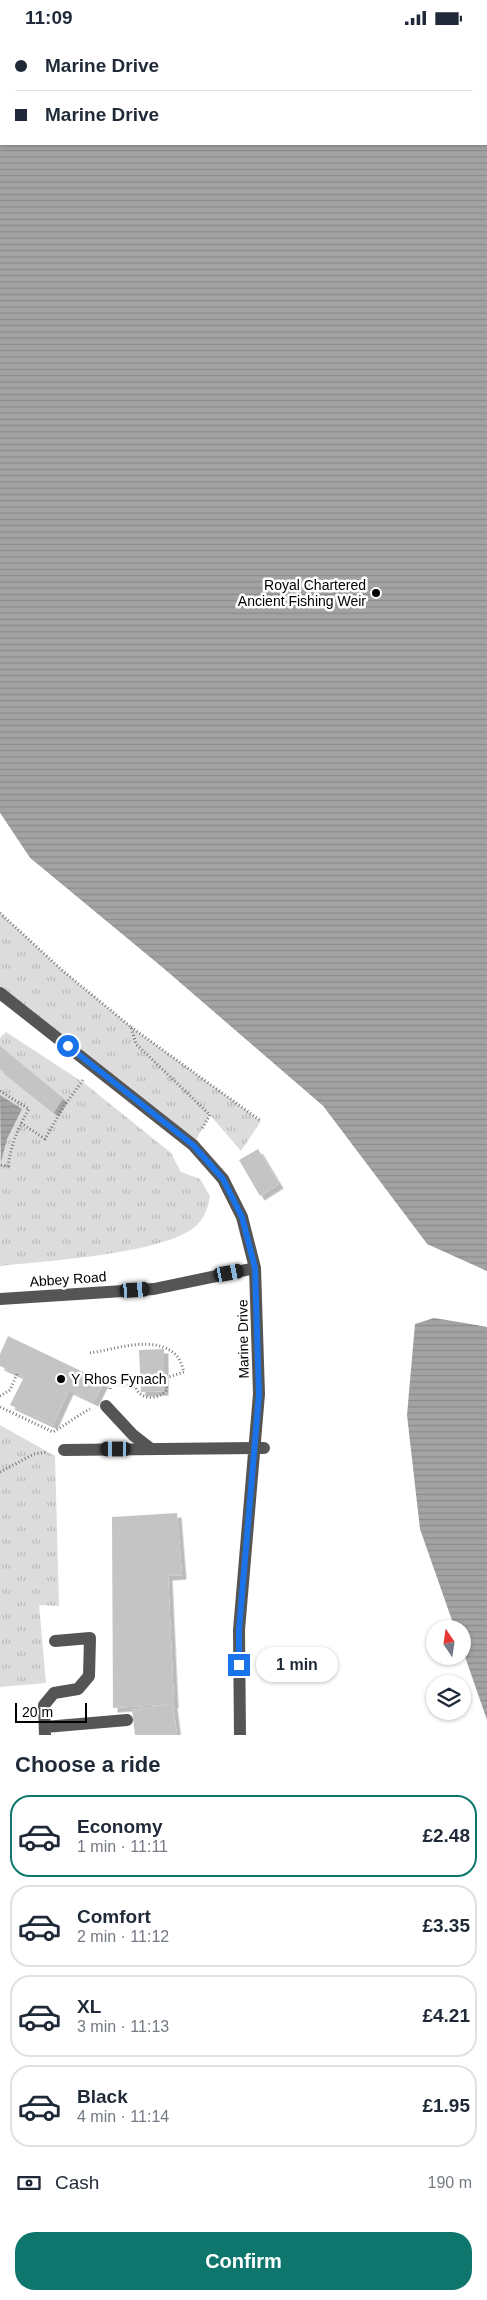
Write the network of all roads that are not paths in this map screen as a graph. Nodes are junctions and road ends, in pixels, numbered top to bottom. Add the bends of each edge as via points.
1 (0, 993) edge
2 (255, 1268) junction
3 (0, 1299) edge
4 (106, 1406) road end
5 (260, 1448) junction
6 (151, 1449) junction
7 (59, 1450) road end
8 (55, 1641) dead end
9 (127, 1720) dead end
10 (45, 1731) edge
11 (240, 1735) edge

1 - 2 street, Marine Drive via 193,1145 223,1179 242,1217
2 - 3 street, Abbey Road via 154,1289
2 - 5 street, Marine Drive
4 - 6 street
5 - 6 street
5 - 11 street, Marine Drive via 239,1630
6 - 7 street
8 - 10 street via 90,1638 89,1677 78,1689 54,1693 44,1705
9 - 10 street

